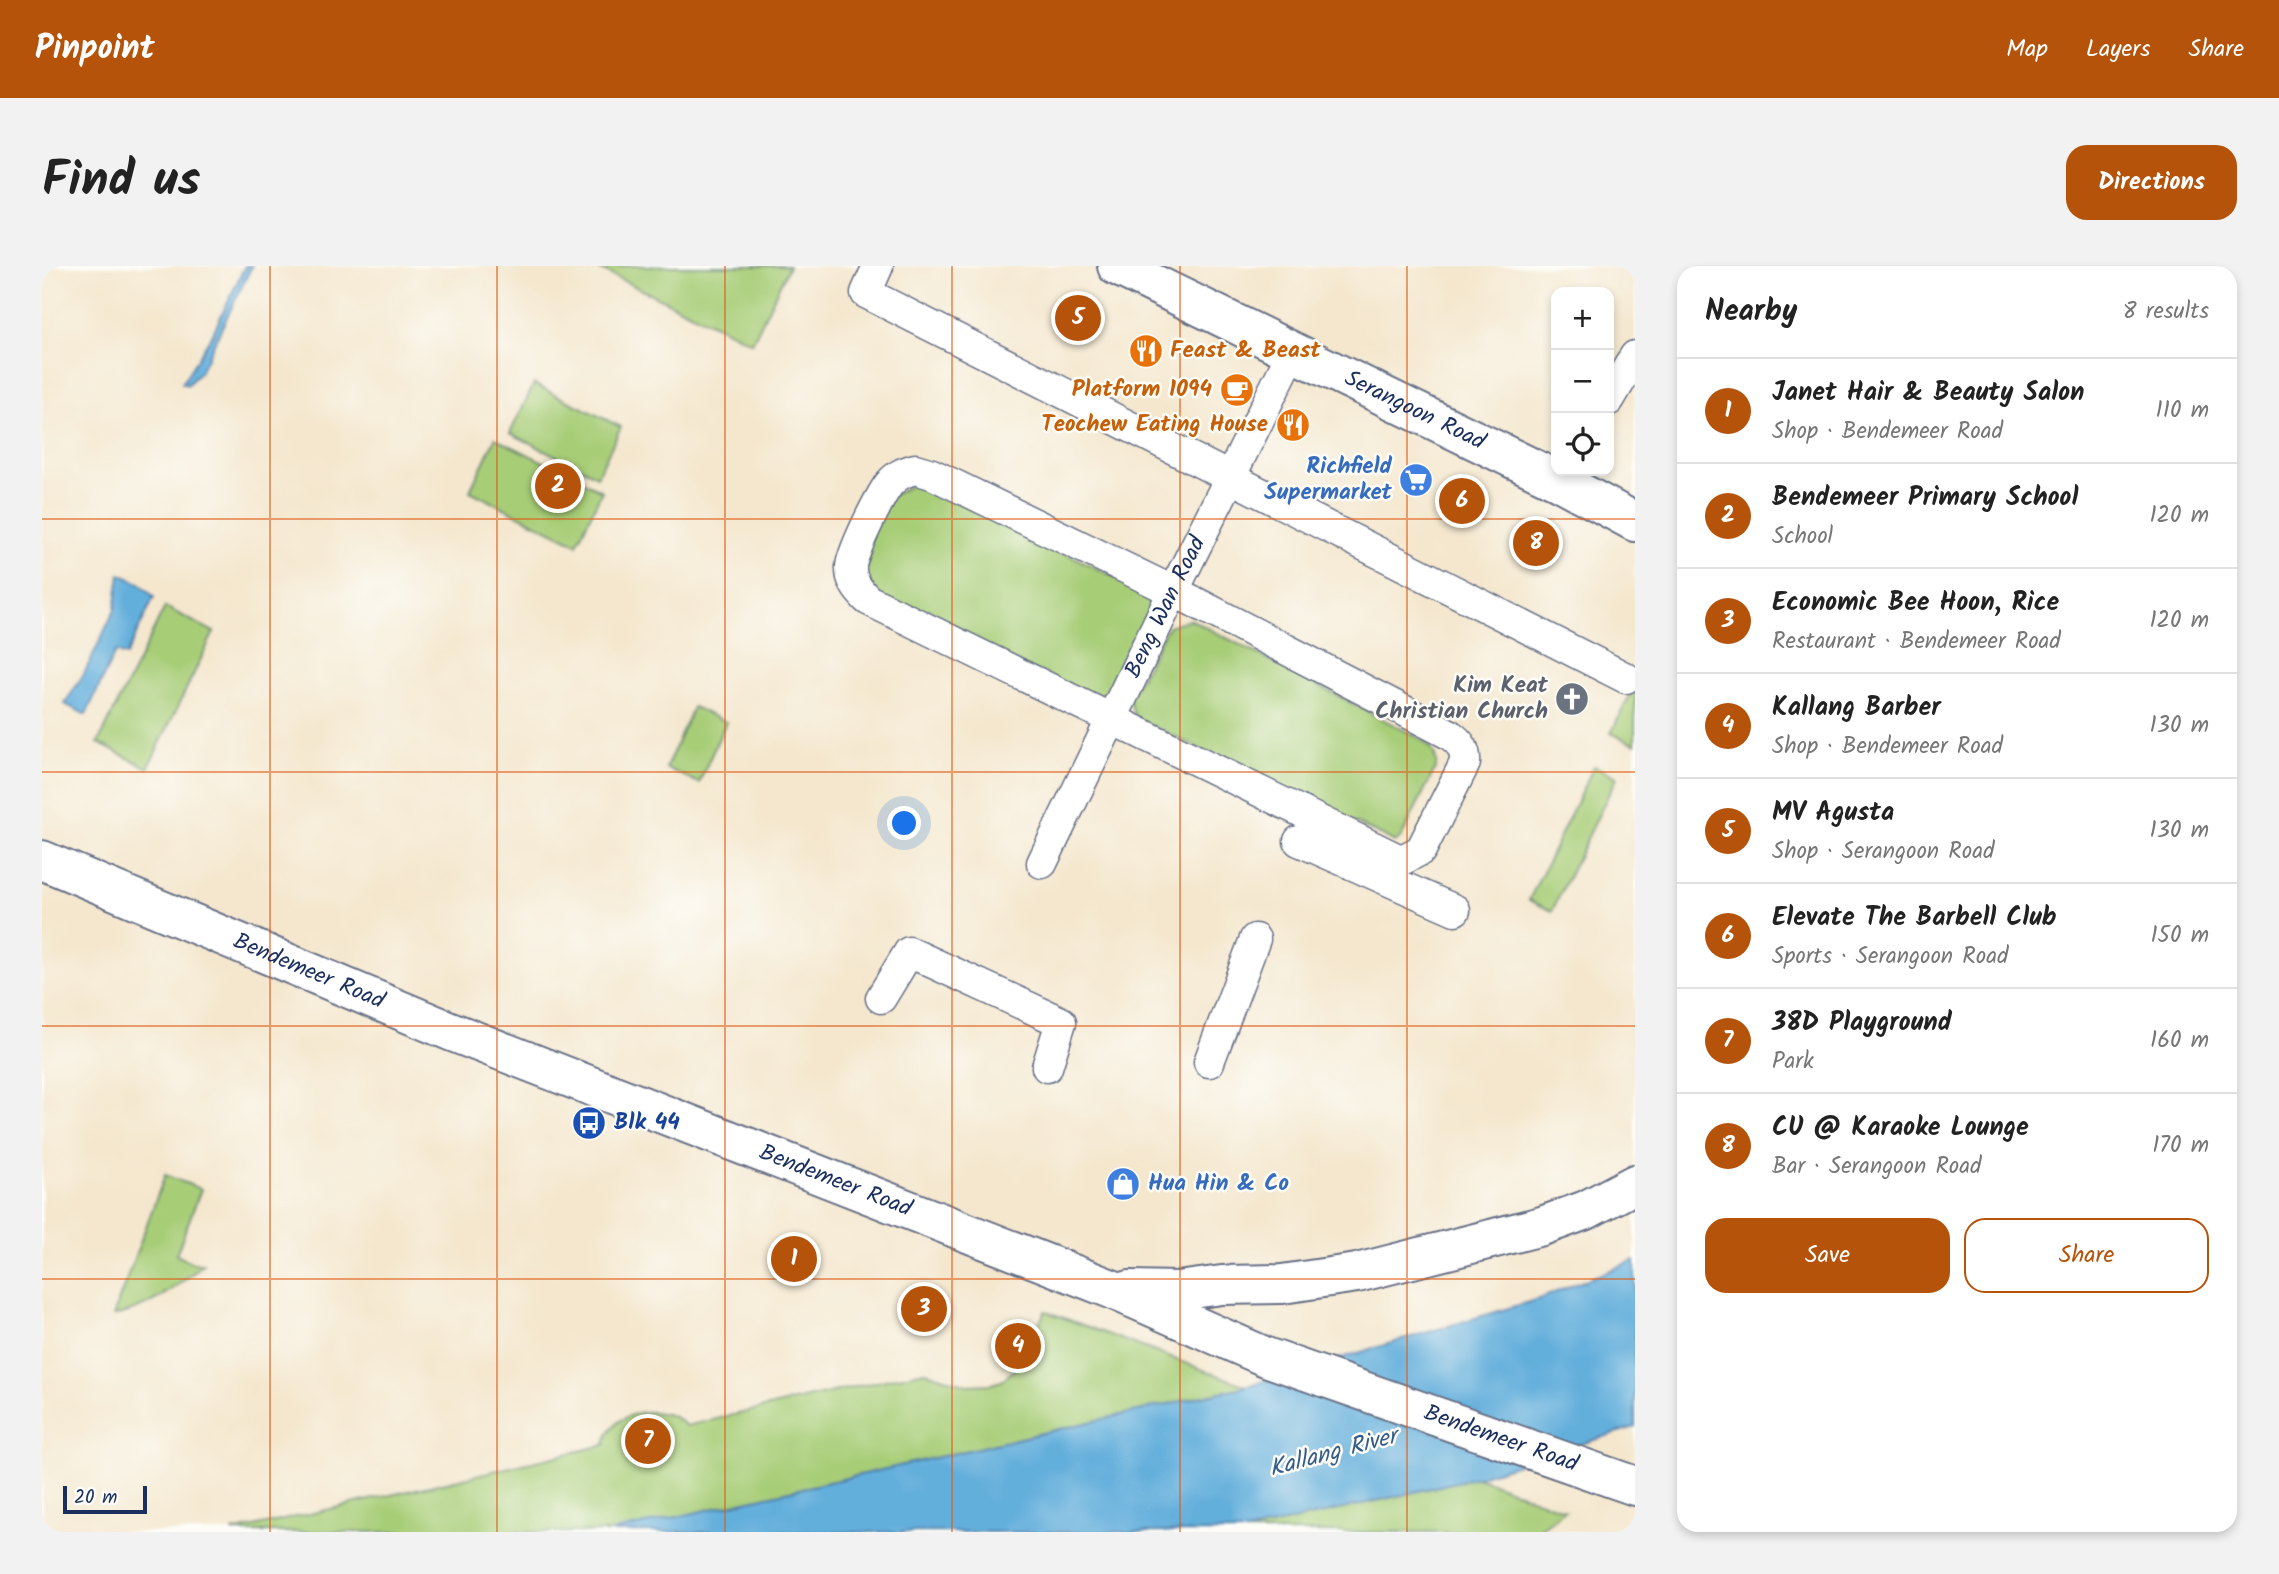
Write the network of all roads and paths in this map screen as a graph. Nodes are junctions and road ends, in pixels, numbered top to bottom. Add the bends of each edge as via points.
1 (878, 266) edge
2 (1117, 266) edge
3 (1292, 353) junction
4 (1635, 356) edge
5 (1614, 392) edge
6 (1551, 470) edge
7 (1564, 476) edge
8 (1230, 478) junction
9 (1635, 522) edge
10 (1173, 592) junction
11 (1626, 678) dead end
12 (1111, 719) junction
13 (1299, 841) dead end
14 (1337, 843) junction
15 (42, 860) edge
16 (1042, 863) dead end
17 (1455, 910) dead end
18 (1255, 939) dead end
19 (881, 998) dead end
20 (1209, 1062) dead end
21 (1047, 1067) dead end
22 (1635, 1184) edge
23 (1114, 1290) junction
24 (1635, 1486) edge

1 - 8 street via 866,293
2 - 3 main road, Serangoon Road
3 - 6 main road, Serangoon Road
3 - 8 street, Beng Wan Road
4 - 5 street
7 - 9 main road, Serangoon Road
8 - 10 street, Beng Wan Road
8 - 11 street
10 - 12 street, Beng Wan Road
10 - 12 street via 932,474 915,469 900,473 888,484 854,554 851,567 858,590 868,600
10 - 14 street via 1460,742 1463,770 1421,850 1404,859
12 - 14 street
12 - 16 street, Beng Wan Road
13 - 14 street
14 - 17 street
15 - 23 main road, Bendemeer Road via 450,1031
18 - 20 street
19 - 21 street via 909,952 1060,1022
22 - 23 main road via 1586,1210 1542,1226 1357,1273 1282,1284
23 - 24 main road, Bendemeer Road via 1266,1357

